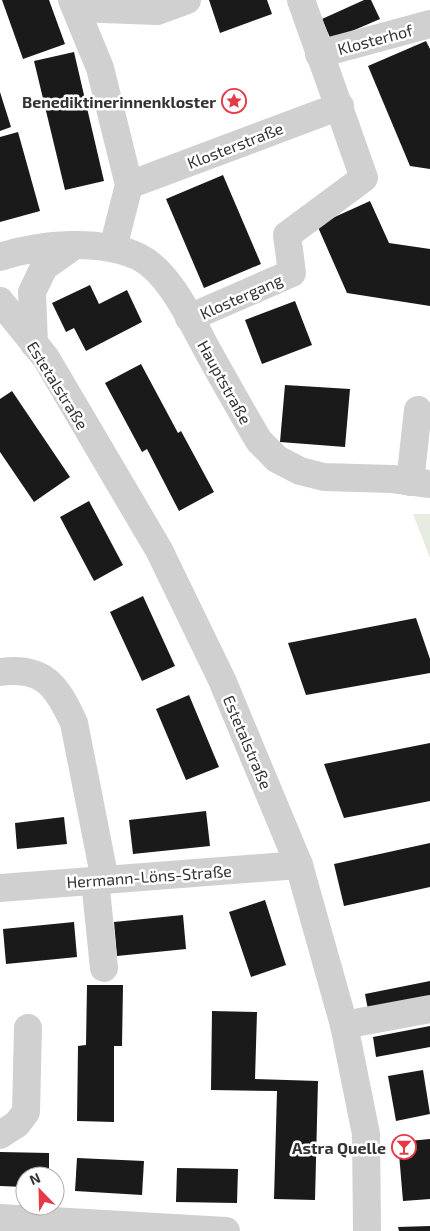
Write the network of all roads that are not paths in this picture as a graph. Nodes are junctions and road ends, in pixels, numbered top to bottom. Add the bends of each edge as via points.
1 (187, 0) edge
2 (301, 0) edge
3 (74, 4) edge
4 (430, 24) edge
5 (319, 54) junction
6 (340, 106) junction
7 (130, 185) junction
8 (76, 245) junction
9 (113, 248) junction
10 (0, 256) edge
11 (0, 302) edge
12 (190, 318) junction
13 (34, 344) junction
14 (418, 410) dead end
15 (420, 483) edge
16 (0, 672) edge
17 (299, 865) junction
18 (100, 880) junction
19 (0, 888) edge
20 (104, 968) dead end
21 (430, 1008) edge
22 (344, 1025) junction
23 (28, 1028) dead end
24 (0, 1134) edge
25 (0, 1218) edge
26 (226, 1231) edge
27 (367, 1231) edge

1 - 3 street via 157,11
2 - 5 street, Klosterhof
3 - 7 street via 100,68
4 - 5 street, Klosterhof
5 - 6 street, Klosterhof
6 - 7 street, Klosterstraße
6 - 12 street, Klostergang via 364,178 287,235 292,273
7 - 9 street
8 - 9 street, Hauptstraße
8 - 10 street, Hauptstraße via 23,249
8 - 13 street via 44,267 32,292
9 - 12 street, Hauptstraße via 140,257 159,274
11 - 13 street, Estetalstraße
12 - 15 street, Hauptstraße via 259,441 277,459 300,472 324,477
13 - 17 street, Estetalstraße via 159,550 222,680
14 - 15 street
16 - 18 street via 32,672 48,682 63,699 74,723
17 - 18 street, Hermann-Löns-Straße
17 - 22 street, Estetalstraße
18 - 19 street, Hermann-Löns-Straße
18 - 20 street
21 - 22 street
22 - 27 street, Estetalstraße via 366,1134
23 - 24 street via 26,1112 17,1124
25 - 26 street

